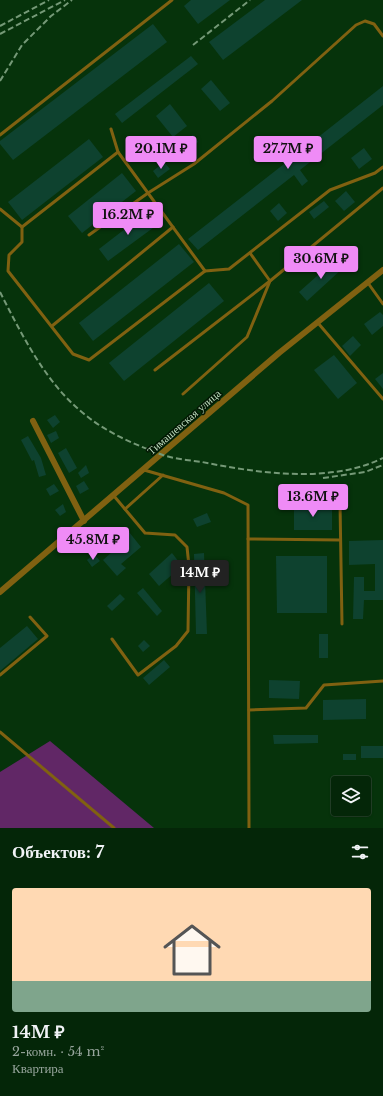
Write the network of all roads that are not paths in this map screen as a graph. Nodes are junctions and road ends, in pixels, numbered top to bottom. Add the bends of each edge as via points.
1 (172, 0) edge
2 (383, 36) edge
3 (111, 129) dead end
4 (0, 135) edge
5 (118, 152) junction
6 (383, 167) edge
7 (383, 188) edge
8 (148, 193) junction
9 (0, 209) edge
10 (22, 227) junction
11 (173, 227) junction
12 (89, 235) dead end
13 (250, 253) junction
14 (383, 270) edge
15 (205, 271) junction
16 (270, 281) junction
17 (368, 282) junction
18 (383, 304) edge
19 (318, 322) junction
20 (52, 326) junction
21 (155, 370) dead end
22 (183, 394) dead end
23 (383, 399) edge
24 (33, 421) dead end
25 (144, 470) junction
26 (163, 475) junction
27 (114, 496) junction
28 (340, 503) dead end
29 (125, 509) junction
30 (84, 521) junction
31 (248, 539) junction
32 (340, 540) junction
33 (0, 592) edge
34 (30, 617) dead end
35 (342, 624) dead end
36 (112, 639) dead end
37 (0, 675) edge
38 (383, 681) edge
39 (249, 710) junction
40 (0, 732) edge
41 (114, 828) edge
42 (249, 828) edge

1 - 4 lane
2 - 8 lane via 374,24 365,20 356,25 272,101 194,164
3 - 5 lane
5 - 8 lane
5 - 10 lane
6 - 13 lane via 376,173 330,190
7 - 16 lane
8 - 11 lane
8 - 12 lane
9 - 10 lane
10 - 20 lane via 22,242 9,255 8,271
11 - 15 lane
11 - 20 lane
13 - 15 lane via 229,269
13 - 16 lane
14 - 17 street, Тимашевская улица
15 - 20 lane via 89,360 73,354
16 - 21 lane
16 - 22 lane via 246,337
17 - 18 lane
17 - 19 street, Тимашевская улица
19 - 23 lane
19 - 25 street, Тимашевская улица
24 - 30 street
25 - 26 lane
25 - 27 street, Тимашевская улица
26 - 29 lane
26 - 31 lane via 224,493 248,505
27 - 29 lane
27 - 30 street, Тимашевская улица
28 - 32 lane
29 - 36 lane via 145,533 175,535 187,547 188,631 176,646 138,675
30 - 33 street, Тимашевская улица
31 - 32 lane
31 - 39 lane
32 - 35 lane
34 - 37 lane via 47,636
38 - 39 lane via 324,686 306,708
39 - 42 lane
40 - 41 lane

